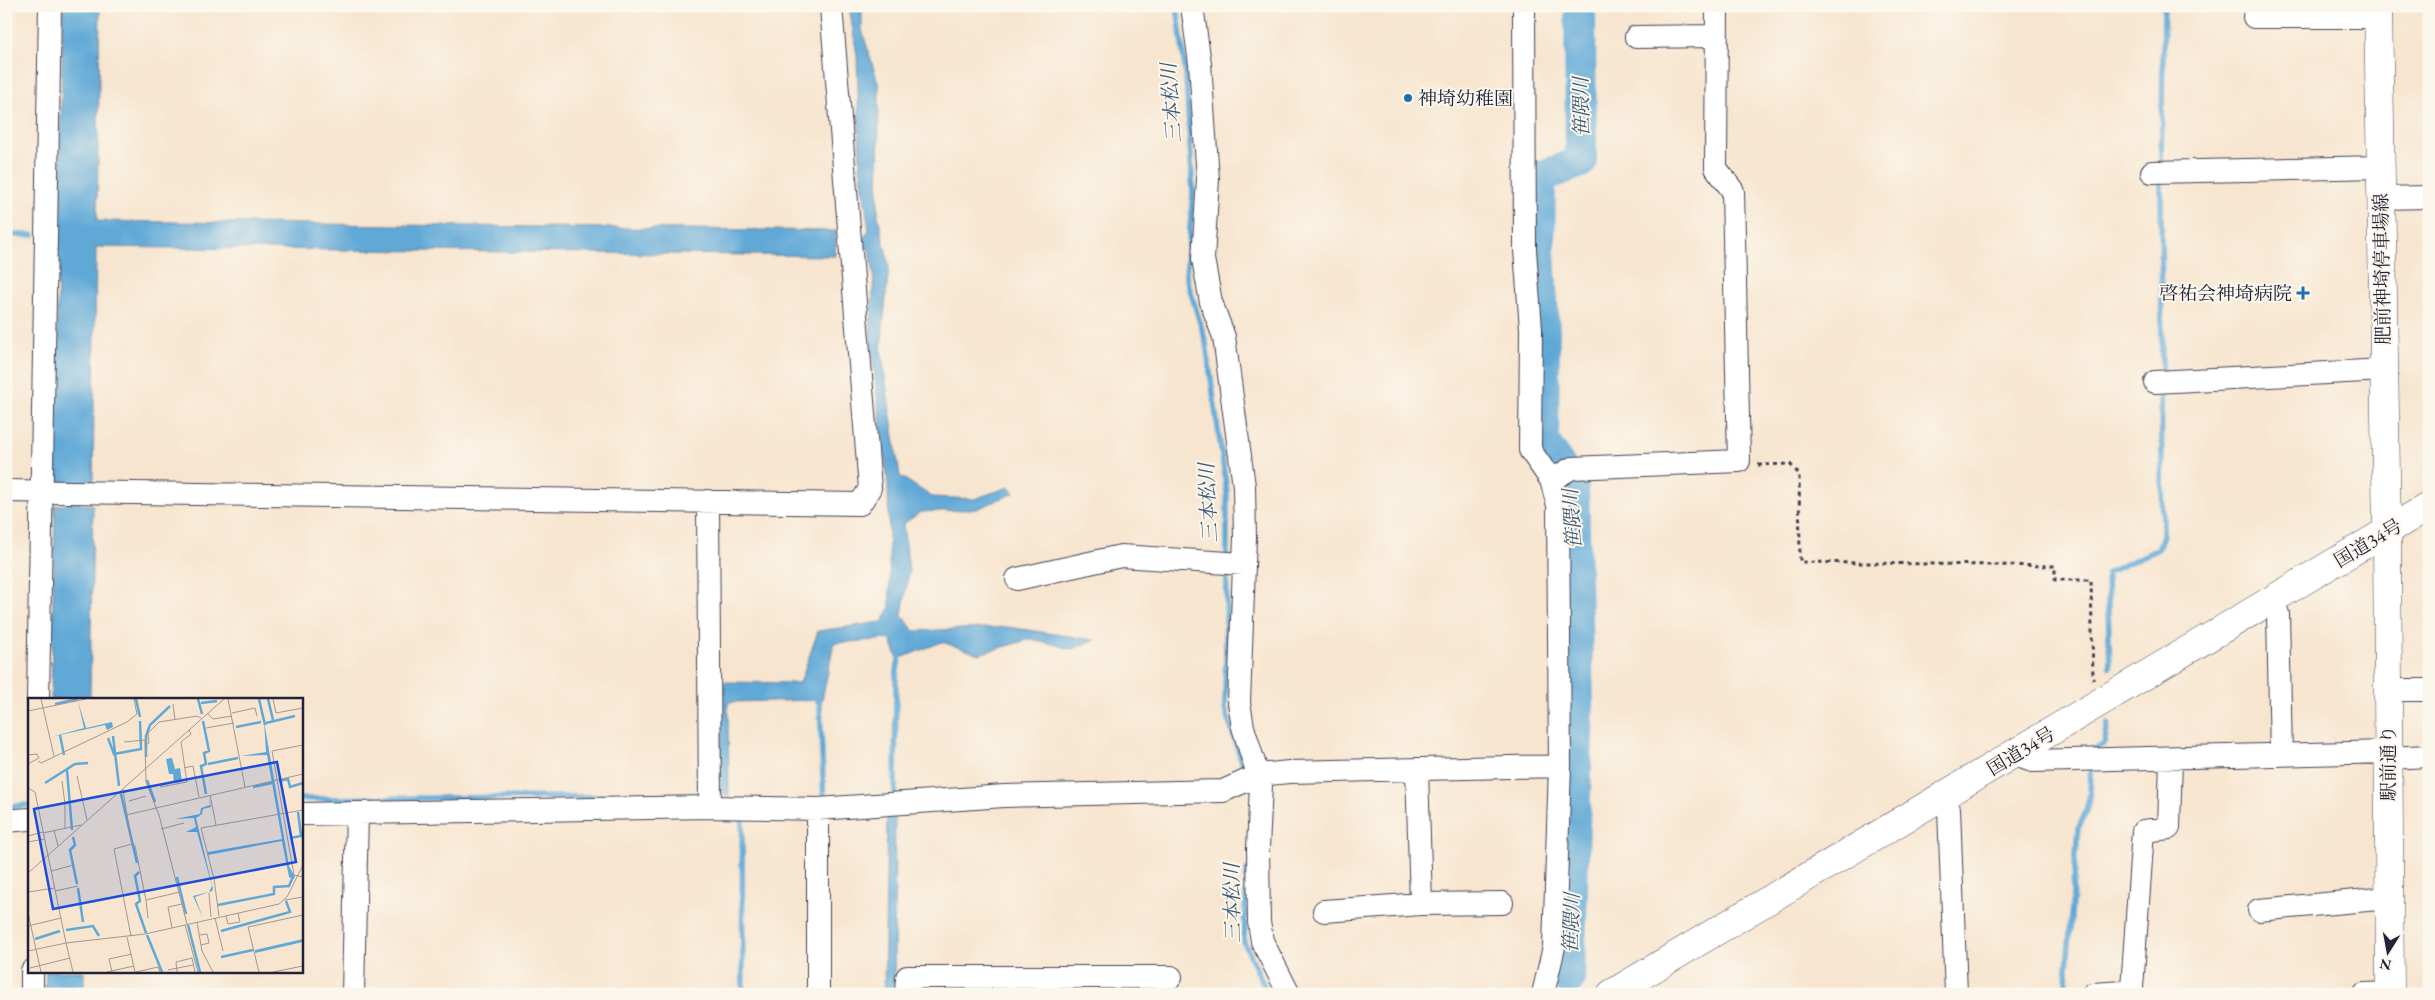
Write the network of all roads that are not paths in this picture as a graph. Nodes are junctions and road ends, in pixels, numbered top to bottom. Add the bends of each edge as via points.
1 (50, 6) edge
2 (831, 6) edge
3 (1192, 6) edge
4 (1524, 6) edge
5 (1717, 6) edge
6 (2378, 12) edge
7 (2254, 17) dead end
8 (1717, 36) junction
9 (1636, 37) dead end
10 (2380, 167) junction
11 (2162, 173) dead end
12 (2429, 197) edge
13 (2381, 198) junction
14 (2384, 370) junction
15 (2164, 381) dead end
16 (1551, 480) junction
17 (6, 491) edge
18 (62, 492) junction
19 (708, 501) junction
20 (2429, 506) edge
21 (2387, 532) junction
22 (1243, 564) junction
23 (1018, 579) dead end
24 (2273, 600) junction
25 (2387, 690) junction
26 (2429, 690) edge
27 (38, 698) edge
28 (2015, 755) junction
29 (2281, 755) junction
30 (2388, 755) junction
31 (2429, 756) edge
32 (2171, 758) junction
33 (1560, 766) junction
34 (1417, 769) junction
35 (1250, 779) junction
36 (1944, 797) junction
37 (710, 807) junction
38 (818, 809) junction
39 (357, 813) junction
40 (302, 814) edge
41 (28, 819) edge
42 (6, 820) edge
43 (2389, 898) junction
44 (1502, 903) dead end
45 (1421, 904) junction
46 (2259, 910) dead end
47 (1324, 911) dead end
48 (32, 972) edge
49 (1171, 977) dead end
50 (2124, 993) edge
51 (2390, 993) edge
52 (32, 994) edge
53 (353, 994) edge
54 (818, 994) edge
55 (906, 994) edge
56 (1289, 994) edge
57 (1543, 994) edge
58 (1611, 994) edge
59 (1956, 994) edge
60 (2093, 994) edge
61 (2364, 994) edge

1 - 18 street
2 - 19 street via 870,488 860,504
3 - 22 street via 1200,64 1208,179 1203,259 1211,302 1224,336 1244,486
4 - 16 street via 1525,250 1531,329 1530,450
5 - 8 street
6 - 7 street
6 - 10 main road, 肥前神埼停車場線
8 - 9 street
8 - 16 street via 1716,168 1734,192 1739,461 1572,468
10 - 11 street
10 - 13 main road, 肥前神埼停車場線
12 - 13 street
13 - 14 main road, 肥前神埼停車場線
14 - 15 street
14 - 21 main road, 肥前神埼停車場線
16 - 33 street via 1558,505
17 - 18 street
18 - 19 street
18 - 27 street
19 - 37 street
20 - 21 main road, 国道34号
21 - 24 main road, 国道34号
21 - 25 main road, 駅前通り
22 - 23 street via 1121,556
22 - 35 street via 1239,704
24 - 28 main road, 国道34号
24 - 29 street via 2278,614
25 - 26 street
25 - 30 main road, 駅前通り
28 - 32 street via 2032,761
28 - 36 main road, 国道34号
29 - 30 street
29 - 32 street
30 - 31 street
30 - 43 main road, 駅前通り
32 - 50 street via 2169,828 2143,831 2132,988
33 - 34 street
33 - 57 street via 1554,947
34 - 35 street via 1289,772
34 - 45 street
35 - 38 street via 1223,790 1004,796
35 - 56 street via 1261,785 1258,848 1262,941
36 - 58 main road, 国道34号
36 - 59 street via 1949,809
37 - 38 street
37 - 39 street
38 - 54 street
39 - 40 street
39 - 53 street
41 - 42 street
43 - 46 street
43 - 51 main road, 駅前通り
44 - 45 street
45 - 47 street
48 - 52 street
49 - 55 street via 907,977
50 - 60 street
51 - 61 street

